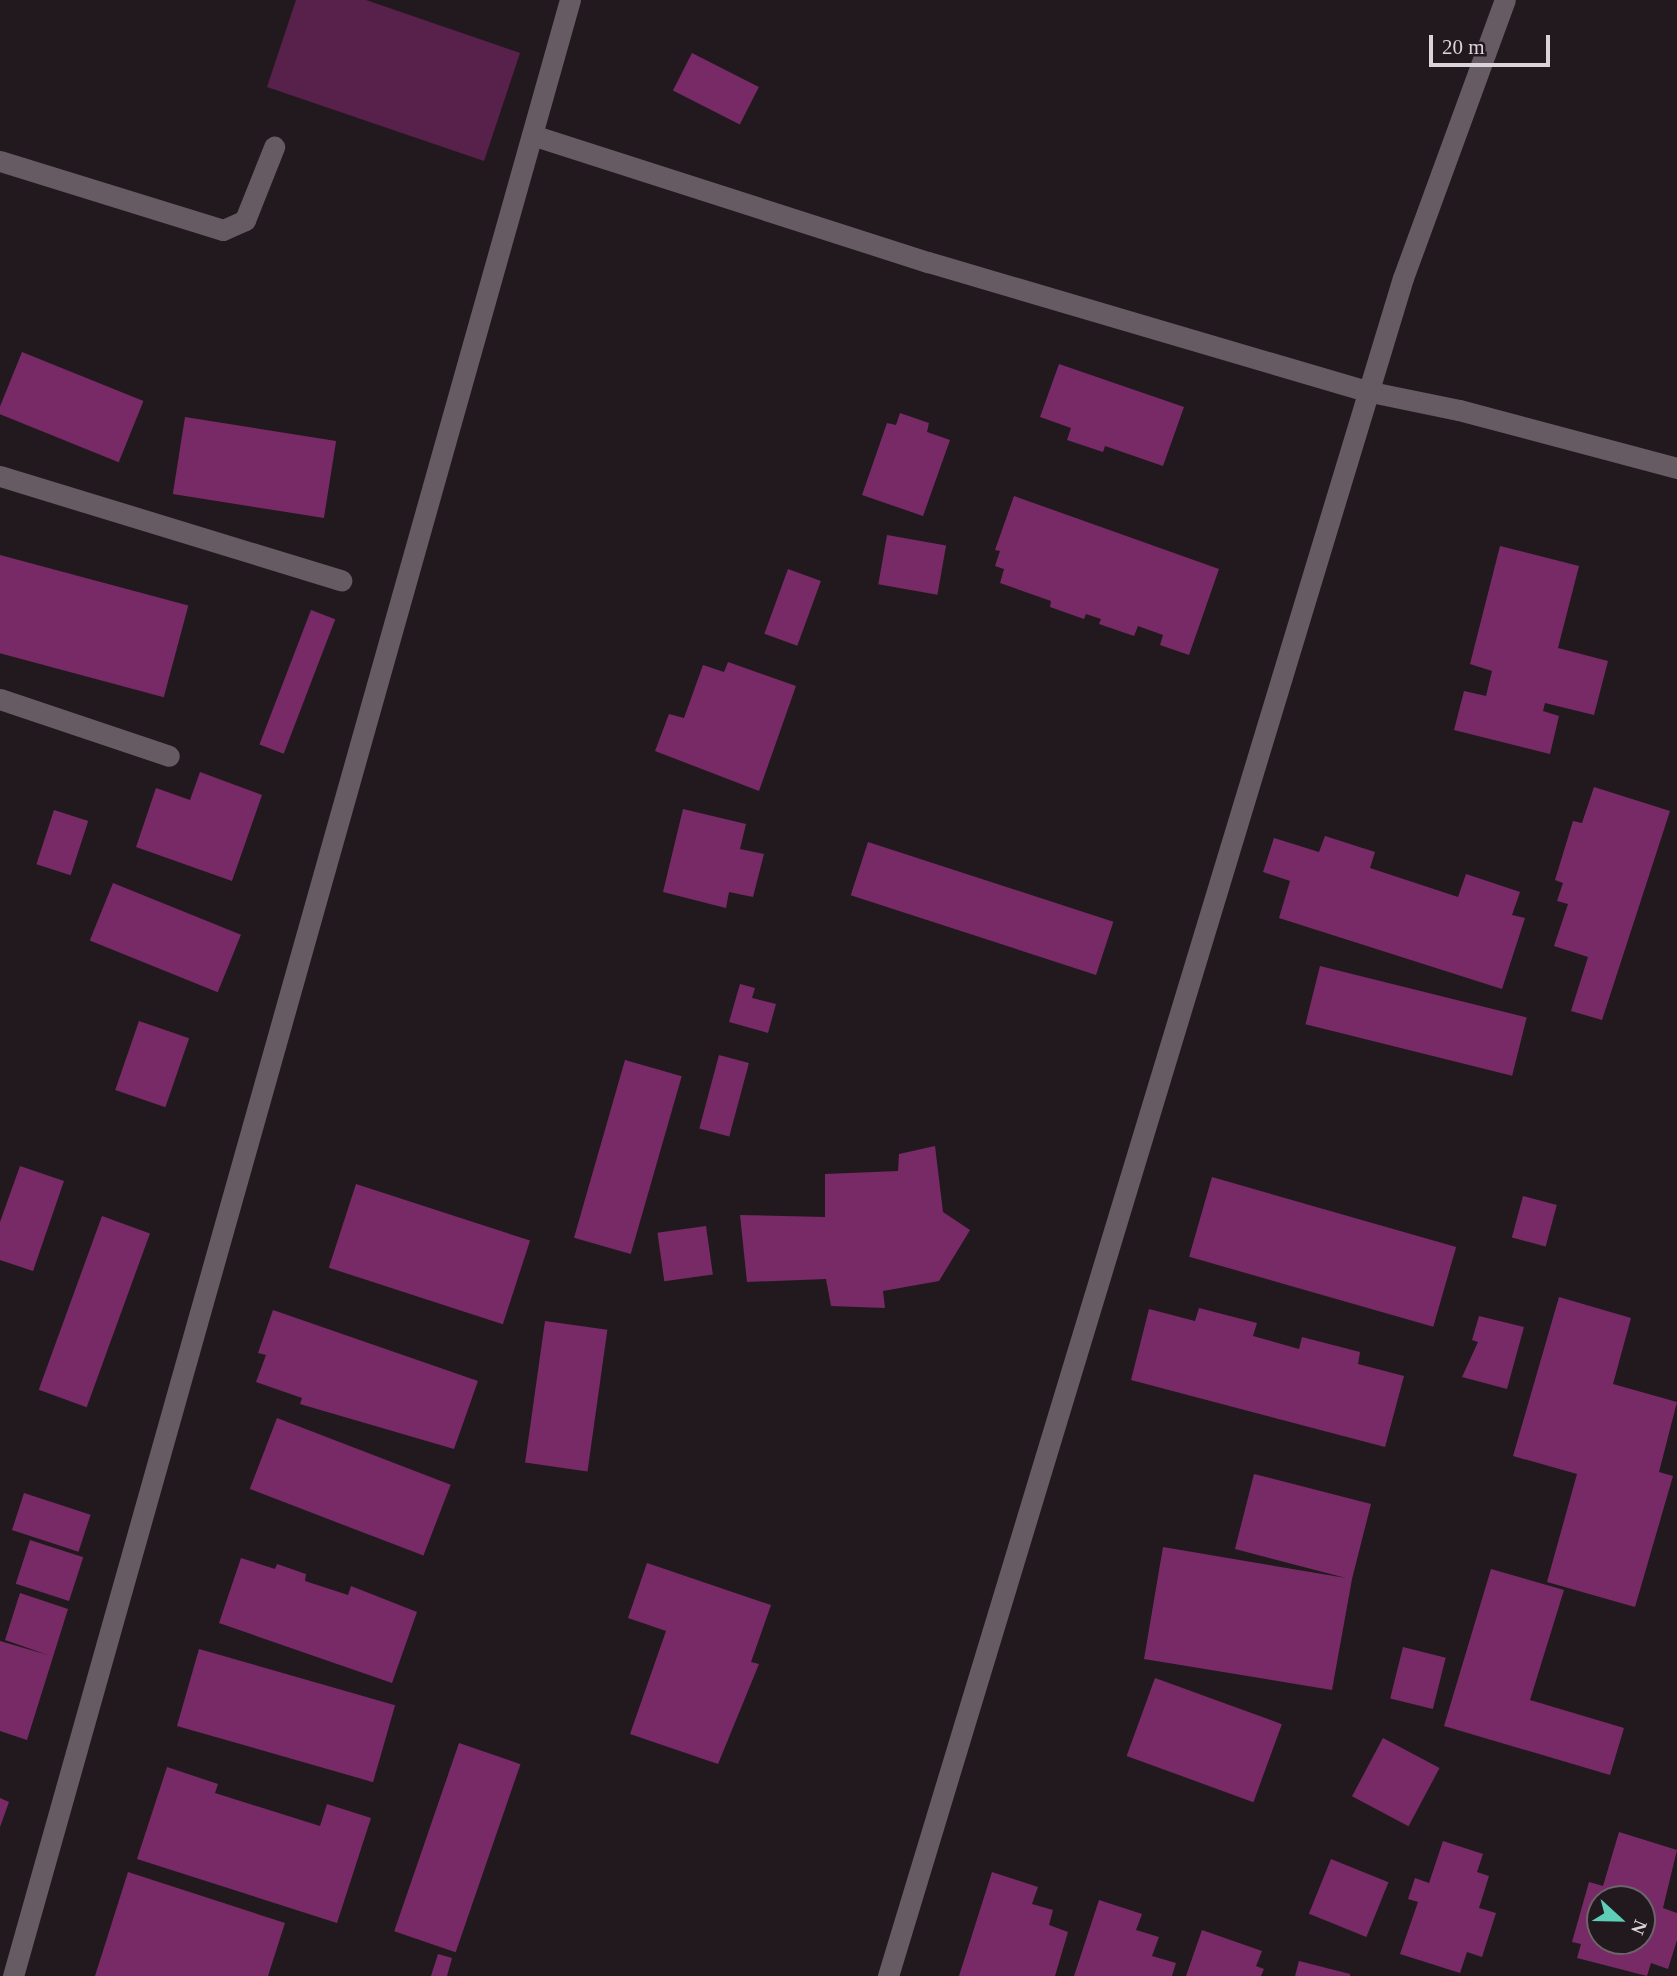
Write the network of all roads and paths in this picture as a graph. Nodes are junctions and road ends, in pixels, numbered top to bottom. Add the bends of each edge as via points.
1 (570, 0) edge
2 (1505, 0) edge
3 (532, 135) junction
4 (274, 147) dead end
5 (0, 160) edge
6 (1371, 392) junction
7 (1677, 468) edge
8 (0, 476) edge
9 (341, 580) dead end
10 (0, 699) edge
11 (169, 756) dead end
12 (13, 1976) edge
13 (888, 1976) edge

1 - 3 street
2 - 6 street via 1403,278
3 - 6 street via 928,262
3 - 12 street
4 - 5 street via 245,220 223,230
6 - 7 street via 1459,410
6 - 13 street
8 - 9 street
10 - 11 street

